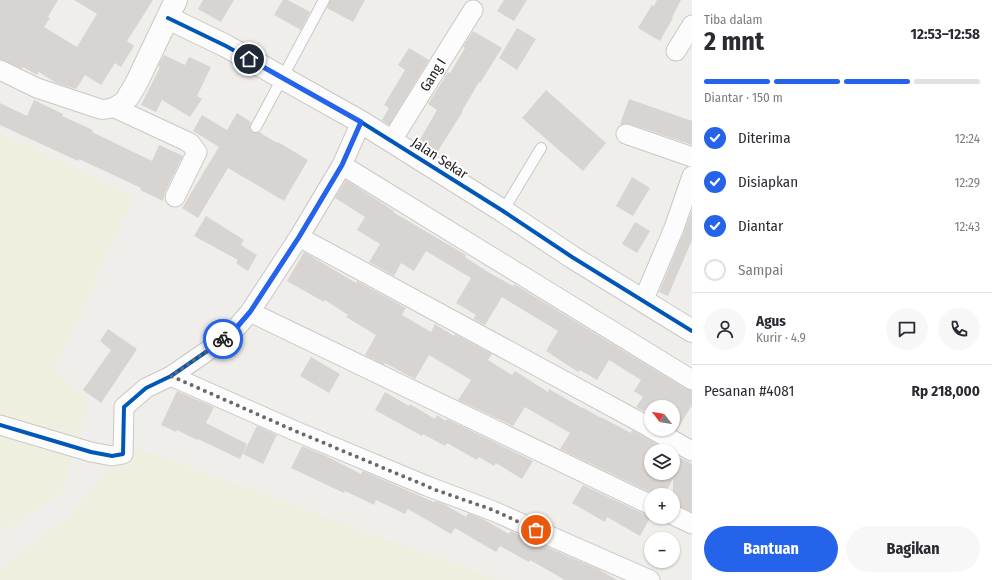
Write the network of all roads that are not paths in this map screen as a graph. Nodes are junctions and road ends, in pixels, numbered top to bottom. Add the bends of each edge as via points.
1 (324, 0) edge
2 (172, 9) edge
3 (473, 10) dead end
4 (692, 25) edge
5 (676, 51) dead end
6 (0, 70) edge
7 (283, 77) junction
8 (121, 102) junction
9 (361, 122) junction
10 (256, 127) dead end
11 (626, 134) dead end
12 (392, 140) junction
13 (541, 148) dead end
14 (692, 157) edge
15 (342, 165) junction
16 (692, 176) edge
17 (175, 198) dead end
18 (503, 211) junction
19 (299, 237) junction
20 (643, 301) junction
21 (250, 312) junction
22 (692, 332) edge
23 (171, 376) junction
24 (692, 380) edge
25 (0, 425) edge
26 (644, 425) edge
27 (665, 436) edge
28 (692, 451) edge
29 (644, 502) edge
30 (680, 518) edge
31 (692, 524) edge
32 (650, 580) edge

1 - 7 lane
2 - 7 street, Jalan Sekar via 226,46
2 - 8 street via 136,84
3 - 12 street, Gang I
4 - 5 street
6 - 8 street via 36,88 88,105 109,110
7 - 9 street, Jalan Sekar
7 - 10 lane
8 - 17 street via 195,148 197,152
9 - 12 street, Jalan Sekar
9 - 15 street
11 - 14 street
12 - 18 street, Jalan Sekar
13 - 18 lane
15 - 19 street
15 - 24 street
16 - 20 street via 674,228
18 - 20 street, Jalan Sekar
19 - 21 street
19 - 26 street
20 - 22 street, Jalan Sekar
21 - 23 street via 216,345
21 - 29 street
23 - 25 street via 146,388 124,407 123,454 112,456 91,452
23 - 32 street via 293,430 445,493 493,510
27 - 28 street
30 - 31 street

